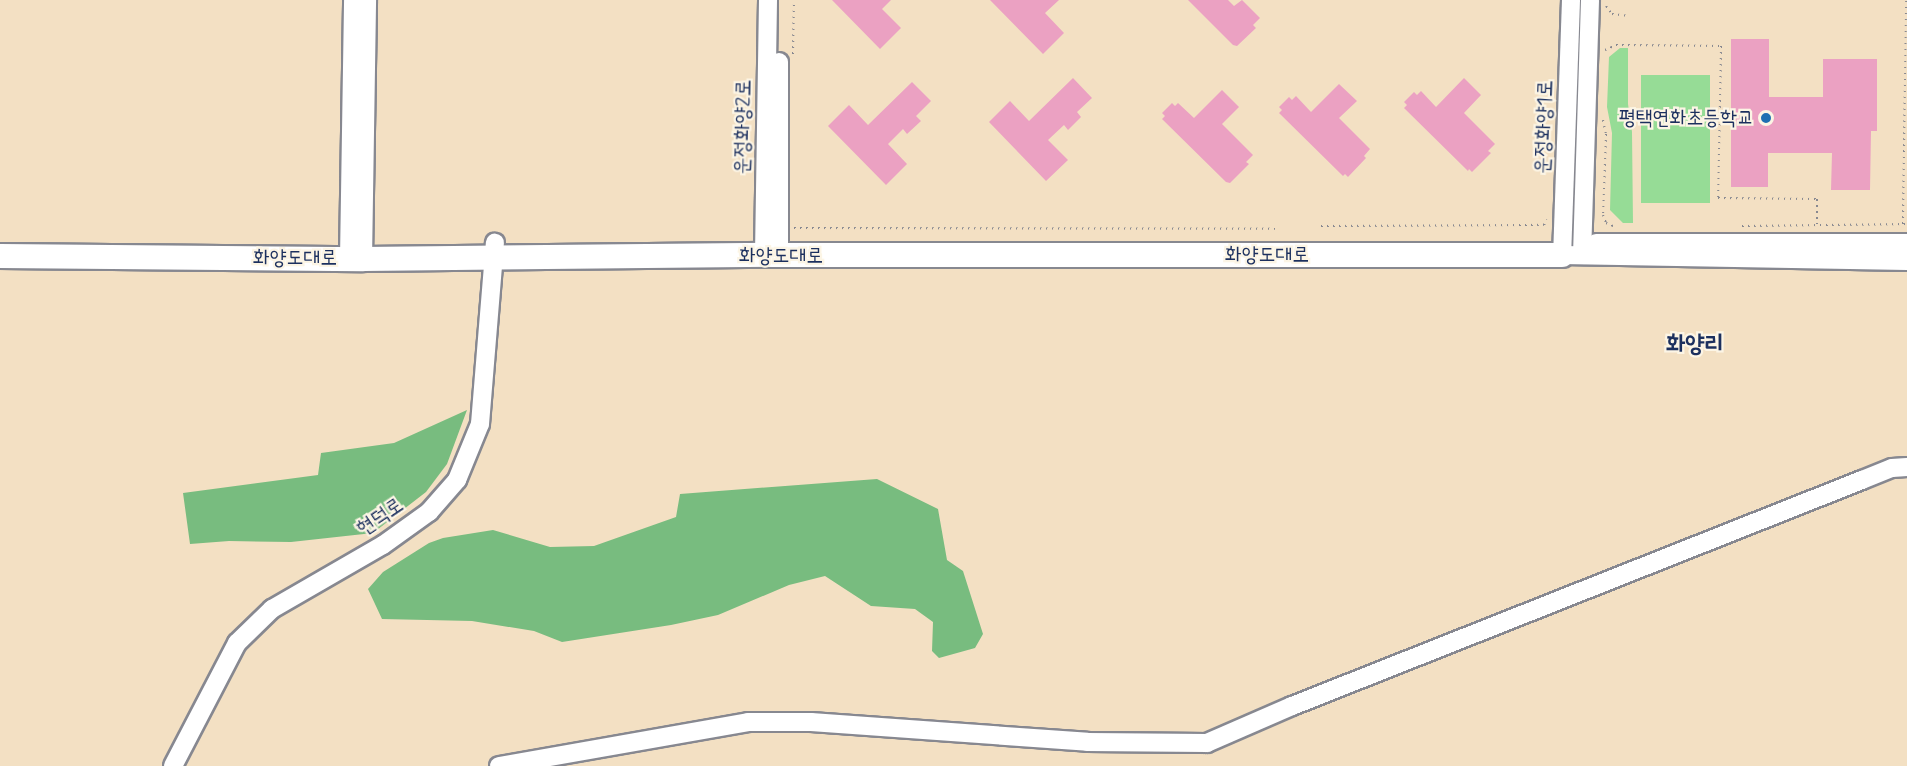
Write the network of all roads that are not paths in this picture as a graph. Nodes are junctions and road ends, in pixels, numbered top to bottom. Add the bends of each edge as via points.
1 (353, 0) edge
2 (367, 0) edge
3 (768, 0) edge
4 (779, 0) edge
5 (1571, 0) edge
6 (1590, 0) edge
7 (1907, 243) edge
8 (776, 244) junction
9 (0, 246) edge
10 (1572, 249) junction
11 (495, 251) junction
12 (356, 252) junction
13 (0, 256) edge
14 (1907, 261) edge
15 (1907, 467) edge
16 (172, 766) edge
17 (499, 766) edge

1 - 12 street
2 - 12 street
3 - 8 street, 운정화양2로
4 - 8 street, 운정화양2로
5 - 10 street, 운정화양1로
6 - 10 street
7 - 10 street
8 - 10 main road, 화양도대로
8 - 11 main road, 화양도대로
9 - 12 main road, 화양도대로
10 - 14 street
11 - 12 main road, 화양도대로
11 - 16 street, 현덕로 via 480,424 457,480 429,512 383,545 272,609 237,643
12 - 13 main road, 화양도대로
15 - 17 street via 1892,468 1207,743 1088,742 811,722 748,722

